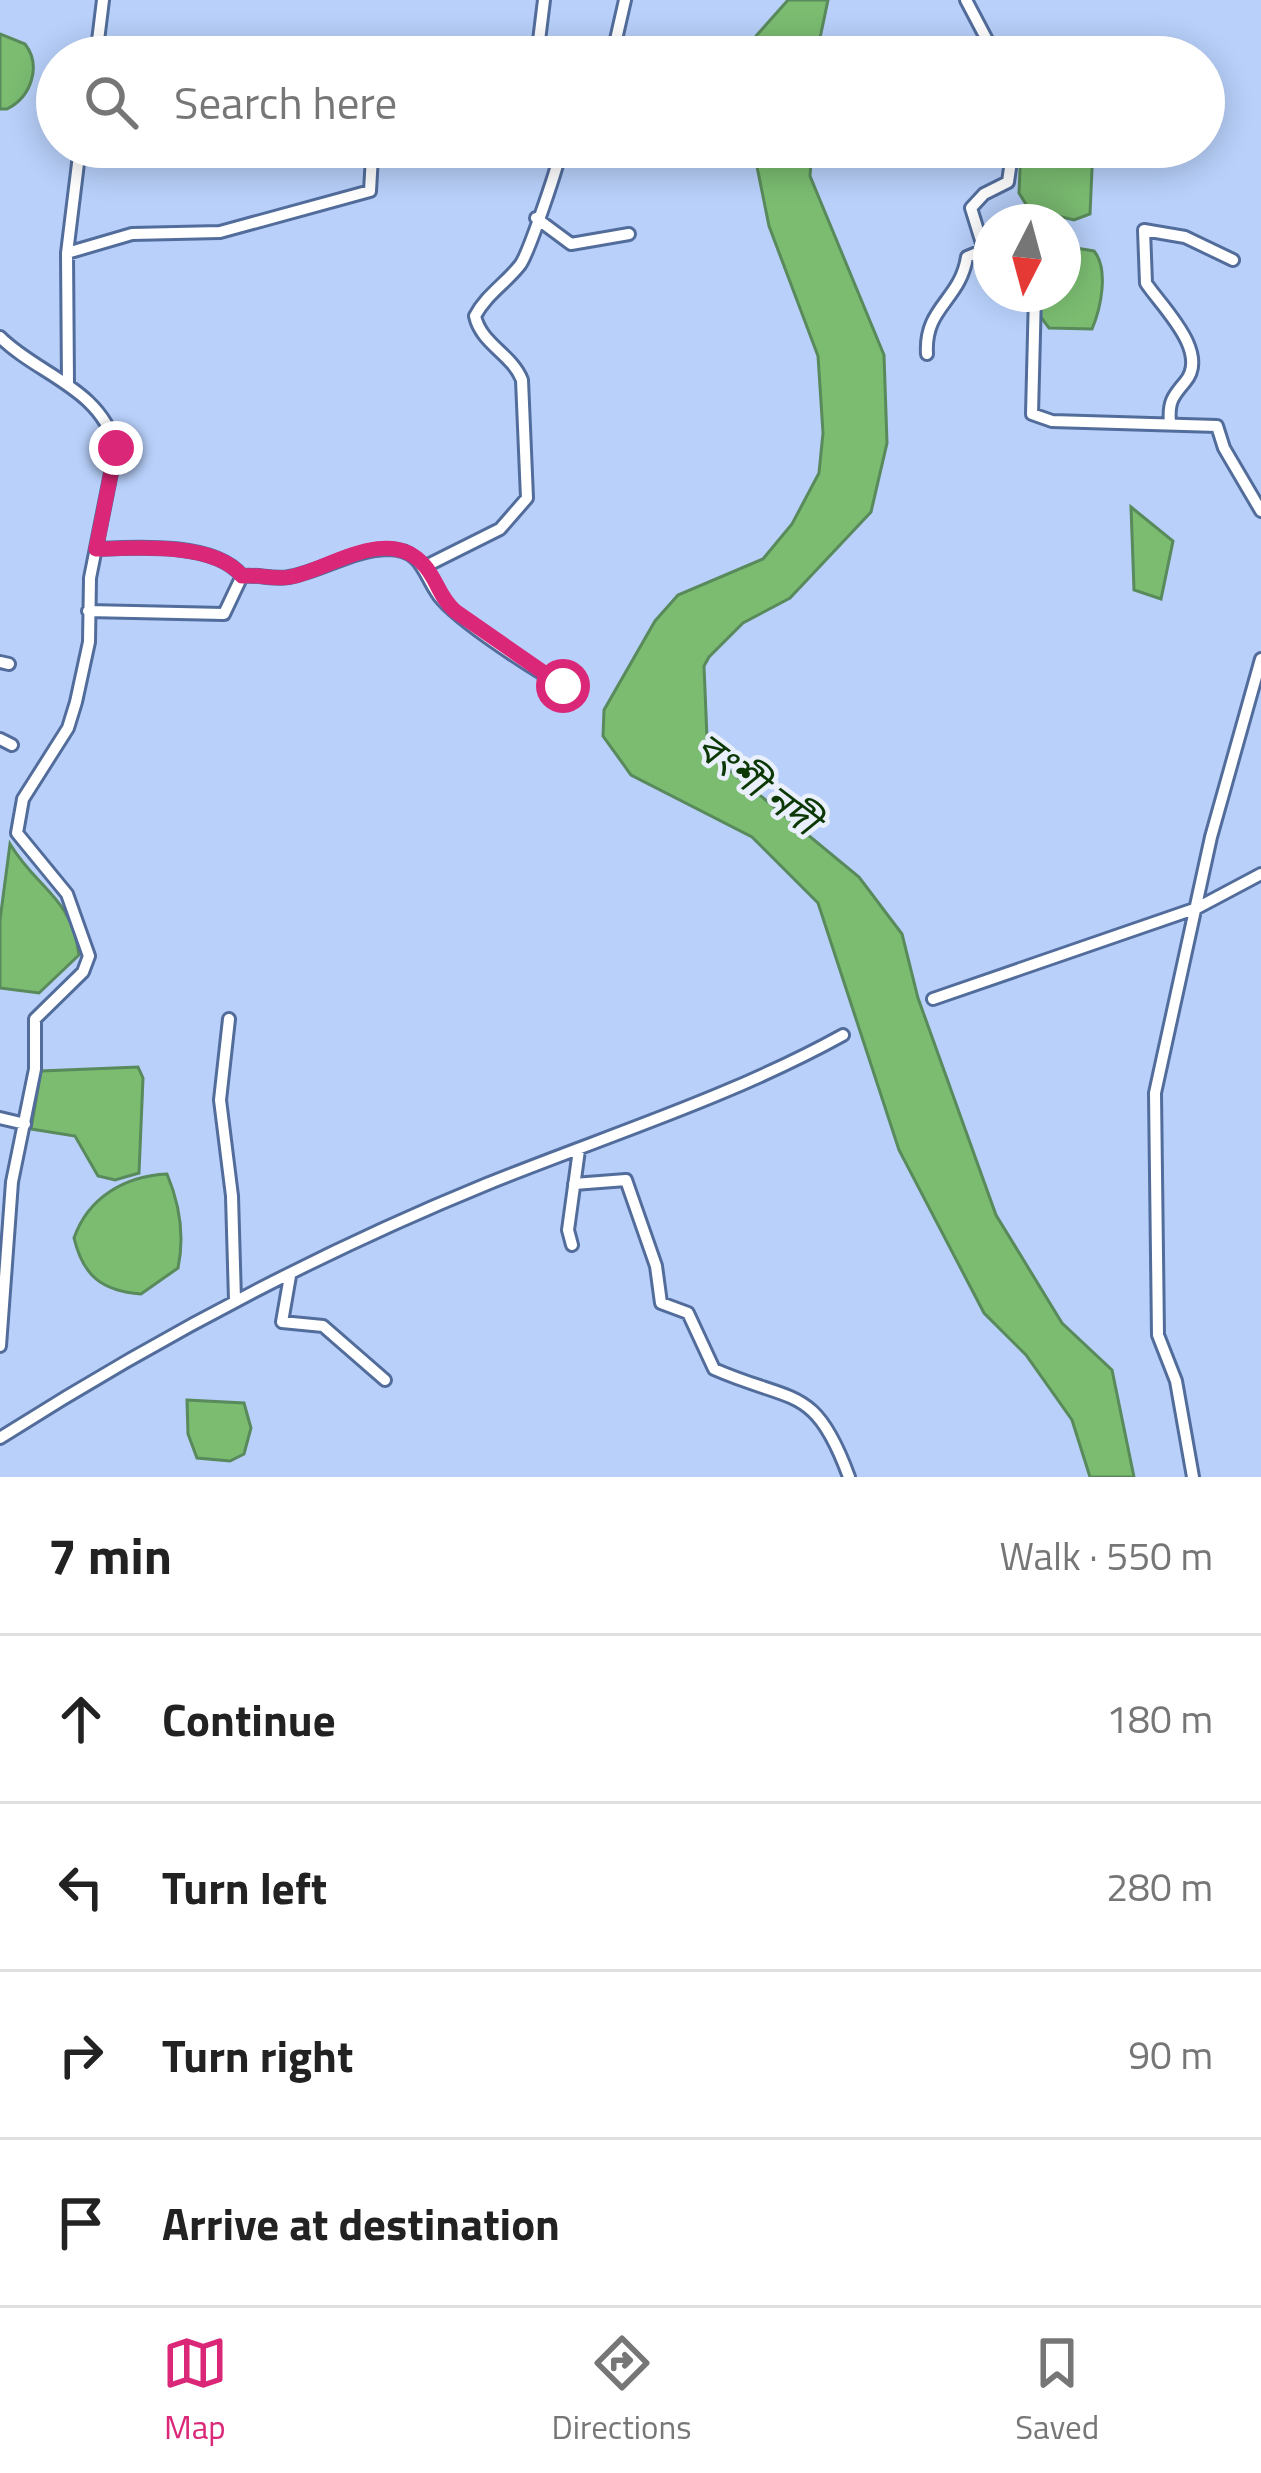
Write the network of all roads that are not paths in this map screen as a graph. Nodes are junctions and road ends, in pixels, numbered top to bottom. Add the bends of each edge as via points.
1 (103, 0) edge
2 (544, 0) edge
3 (625, 0) edge
4 (966, 0) edge
5 (99, 36) edge
6 (540, 36) edge
7 (617, 36) edge
8 (985, 36) edge
9 (77, 168) edge
10 (372, 168) edge
11 (560, 168) edge
12 (1010, 168) edge
13 (975, 204) edge
14 (536, 218) junction
15 (629, 233) dead end
16 (67, 253) junction
17 (973, 256) edge
18 (1233, 260) dead end
19 (1035, 312) edge
20 (0, 337) edge
21 (927, 354) dead end
22 (68, 383) junction
23 (1171, 423) junction
24 (1261, 511) edge
25 (96, 549) junction
26 (426, 566) junction
27 (242, 576) junction
28 (88, 611) junction
29 (1261, 659) edge
30 (569, 688) dead end
31 (1261, 874) edge
32 (1197, 908) junction
33 (933, 999) dead end
34 (229, 1019) dead end
35 (843, 1036) dead end
36 (0, 1118) edge
37 (25, 1124) junction
38 (579, 1150) junction
39 (574, 1184) junction
40 (572, 1245) dead end
41 (290, 1276) junction
42 (236, 1300) junction
43 (0, 1346) edge
44 (386, 1380) dead end
45 (0, 1438) edge
46 (849, 1477) edge
47 (1193, 1477) edge

1 - 5 street
2 - 6 street
3 - 7 street
4 - 8 street
9 - 16 street
10 - 16 street via 370,191 335,202 220,232 132,234
11 - 14 street
12 - 13 street via 1008,182
14 - 15 street via 571,244
14 - 26 street via 521,265 475,316 522,380 527,498 500,529
16 - 22 street
17 - 21 street via 964,280 928,323
18 - 23 street via 1144,230 1146,284 1182,323 1188,358 1188,378 1172,394
19 - 23 street via 1033,414
20 - 22 street
22 - 25 street via 108,427 116,448
23 - 24 street via 1217,426
25 - 27 street via 181,551 227,560
25 - 28 street
26 - 27 street via 390,549 291,577
26 - 30 street via 455,611
27 - 28 street via 224,614
28 - 37 street via 86,662 68,728 23,800 17,830 67,894 89,956 34,1018
29 - 32 street
31 - 32 street
32 - 33 street
32 - 47 street via 1154,1117 1158,1336 1176,1381
34 - 42 street via 220,1100
35 - 38 street
36 - 37 street
37 - 43 street via 12,1183
38 - 39 street
38 - 41 street
39 - 40 street
39 - 46 street via 626,1180 661,1303 688,1312 714,1369 808,1402
41 - 42 street
41 - 44 street via 281,1321 323,1326
42 - 45 street

